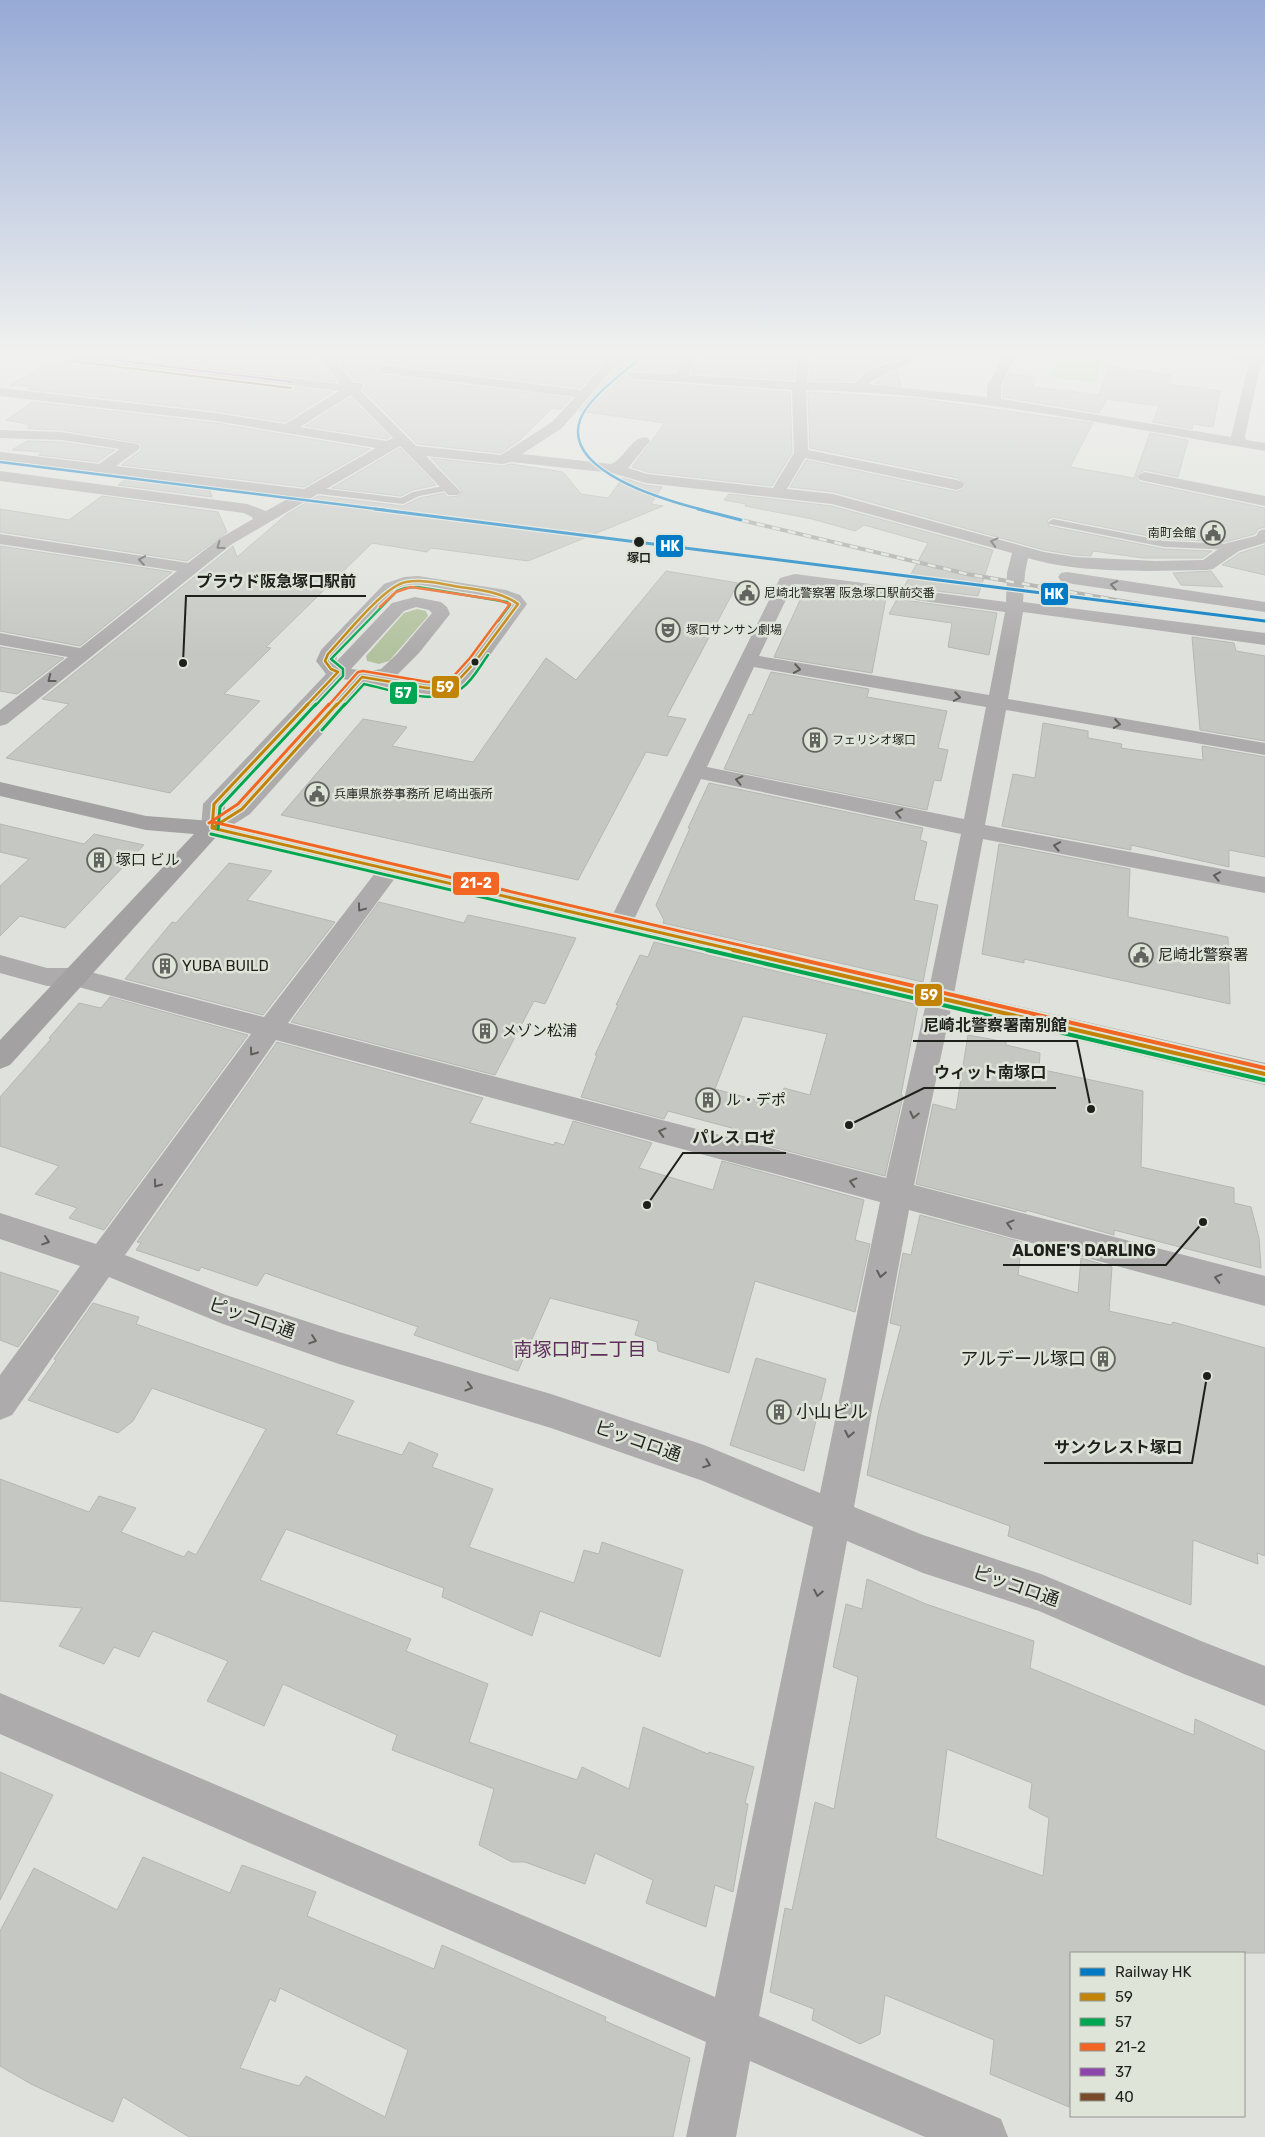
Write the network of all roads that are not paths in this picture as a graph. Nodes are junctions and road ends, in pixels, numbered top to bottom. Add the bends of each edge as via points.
1 (32, 455) edge
2 (122, 455) edge
3 (374, 455) edge
4 (417, 455) edge
5 (471, 455) edge
6 (513, 455) edge
7 (632, 455) edge
8 (800, 455) edge
9 (809, 455) edge
10 (0, 456) edge
11 (511, 458) junction
12 (25, 459) junction
13 (103, 468) junction
14 (613, 469) junction
15 (0, 476) edge
16 (1145, 477) dead end
17 (957, 485) dead end
18 (450, 490) joint
19 (308, 492) junction
20 (778, 492) junction
21 (1265, 501) edge
22 (261, 520) junction
23 (1053, 522) dead end
24 (1264, 538) edge
25 (0, 539) edge
26 (1233, 547) junction
27 (1021, 550) junction
28 (1143, 565) junction
29 (190, 568) junction
30 (1074, 571) junction
31 (1016, 573) junction
32 (419, 592) dead end
33 (1154, 592) junction
34 (1265, 607) edge
35 (1015, 608) junction
36 (0, 638) edge
37 (1265, 638) edge
38 (83, 654) junction
39 (749, 660) junction
40 (414, 665) dead end
41 (338, 672) junction
42 (362, 677) junction
43 (998, 704) junction
44 (0, 720) edge
45 (1265, 749) edge
46 (693, 771) junction
47 (0, 789) edge
48 (212, 828) junction
49 (974, 830) junction
50 (390, 869) junction
51 (1265, 885) edge
52 (620, 924) junction
53 (0, 964) edge
54 (75, 977) junction
55 (940, 999) junction
56 (270, 1028) junction
57 (0, 1058) edge
58 (1265, 1074) edge
59 (897, 1194) junction
60 (0, 1226) edge
61 (102, 1260) junction
62 (1265, 1291) edge
63 (0, 1402) edge
64 (833, 1517) junction
65 (1265, 1686) edge
66 (0, 1713) edge
67 (732, 2029) junction
68 (711, 2137) edge
69 (983, 2137) edge

1 - 12 street
2 - 13 street
3 - 19 street
4 - 18 street
5 - 11 street via 502,460
6 - 11 street
7 - 14 street via 623,465
8 - 20 street
9 - 17 street
10 - 12 street
11 - 14 street
12 - 13 street
13 - 19 street
14 - 20 street via 646,478
15 - 22 street via 247,509 260,514
16 - 21 street
18 - 19 lane via 416,494 403,501
19 - 22 street
27 -> 20 street via 833,499
22 -> 29 street
23 - 26 lane via 1164,544 1195,540
24 - 26 street
29 -> 25 street
26 - 28 street via 1208,565
27 - 30 street
27 - 31 street
28 - 30 street
28 - 33 street
29 - 38 street
30 - 31 street via 1039,566 1021,568
33 -> 30 street
31 - 35 street
32 - 40 street via 465,602
33 - 34 street
35 - 37 street
35 - 39 street via 795,579 786,582
35 - 43 street
36 - 38 street
38 -> 44 street
39 -> 43 street
39 - 46 street
41 - 42 street
41 - 42 street via 398,607 422,603 441,611 394,669 382,676
41 - 42 street via 325,661 328,654 393,586 418,581 500,594 514,598 518,604 454,686 427,688
41 - 48 street via 214,804
42 - 48 street via 242,809
43 -> 45 street
43 - 49 street
49 -> 46 street
46 - 52 street
47 - 48 street via 146,823
48 - 50 street
48 - 54 street
51 -> 49 street
49 - 55 street
50 - 52 street
50 -> 56 street
52 - 55 street
53 - 54 street via 47,977
54 - 56 street
54 - 57 street
55 - 58 street
55 -> 59 street
59 -> 56 street
56 -> 61 street
62 -> 59 street
59 -> 64 street
60 -> 61 street, ピッコロ通
61 - 63 street
61 -> 64 street, ピッコロ通 via 223,1309 551,1411 704,1463
64 - 65 street, ピッコロ通 via 923,1554 1041,1593
64 -> 67 street
66 - 67 street
67 - 68 street
67 - 69 street

